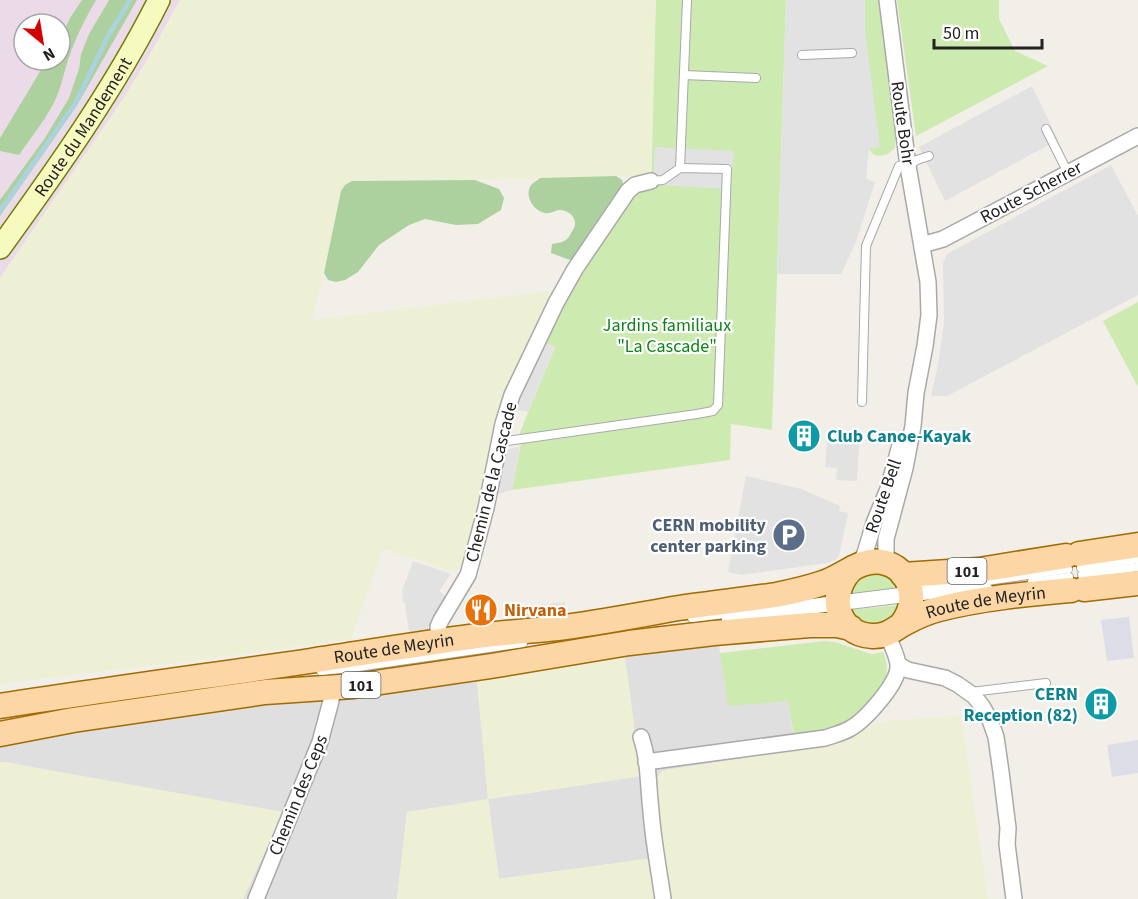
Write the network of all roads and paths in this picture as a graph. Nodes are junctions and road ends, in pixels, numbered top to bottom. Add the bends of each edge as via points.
1 (159, 0) edge
2 (687, 0) edge
3 (887, 0) edge
4 (852, 53) dead end
5 (802, 55) dead end
6 (684, 75) junction
7 (756, 78) dead end
8 (1046, 129) dead end
9 (1138, 136) edge
10 (929, 156) dead end
11 (904, 166) junction
12 (680, 168) junction
13 (1068, 173) junction
14 (651, 181) joint
15 (922, 244) junction
16 (0, 248) edge
17 (916, 393) junction
18 (862, 402) dead end
19 (500, 442) junction
20 (1138, 544) edge
21 (1138, 559) edge
22 (856, 567) junction
23 (1138, 567) edge
24 (1074, 573) junction
25 (904, 582) junction
26 (1138, 583) edge
27 (837, 603) junction
28 (685, 622) dead end
29 (850, 628) junction
30 (895, 629) junction
31 (535, 641) dead end
32 (440, 642) junction
33 (524, 649) dead end
34 (898, 665) junction
35 (321, 679) junction
36 (271, 683) dead end
37 (1046, 683) dead end
38 (970, 692) junction
39 (0, 706) edge
40 (59, 714) dead end
41 (0, 734) edge
42 (641, 737) dead end
43 (646, 762) junction
44 (256, 899) edge
45 (663, 899) edge
46 (1014, 899) edge

1 - 16 main road, Route du Mandement via 86,123
2 - 6 lane
3 - 11 street, Route Bohr
4 - 5 lane
6 - 7 lane
6 - 12 lane
8 - 13 lane
9 - 13 street, Route Scherrer
10 - 11 lane
11 - 15 street, Route Bohr
11 - 18 lane via 866,251
12 - 14 lane via 663,180
12 - 19 lane via 727,169 718,405 713,411 697,414
13 - 15 street, Route Scherrer via 943,239
14 - 19 street, Chemin de la Cascade via 628,191 575,269 512,395
15 - 17 street, Route Bell via 929,315
17 - 22 street, Route Bell via 904,423 888,489 865,553
17 - 25 street, Route Bell via 905,468 886,539 886,555
19 - 32 street, Chemin de la Cascade via 468,575 438,627
20 - 24 main road, Route de Meyrin / 101
21 - 24 lane
22 - 25 main road, Route de Meyrin / 101 via 874,562
22 - 27 main road via 843,579
22 - 32 main road, Route de Meyrin / 101 via 825,583 777,594 560,628
23 - 24 lane
24 - 25 main road, Route de Meyrin / 101 via 979,570
24 - 26 main road, Route de Meyrin / 101
24 - 30 main road, Route de Meyrin / 101 via 1043,592 937,609
25 - 27 lane
25 - 30 main road, Route de Meyrin via 910,611
27 - 28 lane
27 - 29 main road
29 - 30 main road, Route de Meyrin / 101 via 872,636
29 - 35 main road, Route de Meyrin / 101 via 810,625 679,637 491,666
30 - 34 street
31 - 35 lane via 351,668
32 - 39 main road, Route de Meyrin / 101
33 - 35 lane
34 - 38 street via 945,678
34 - 43 street via 892,683 869,713 836,735
35 - 41 main road, Route de Meyrin / 101 via 254,694
35 - 44 street, Chemin des Ceps via 331,701 320,742
36 - 40 lane
37 - 38 lane
38 - 46 street via 982,706 996,737
42 - 43 street
43 - 45 street

